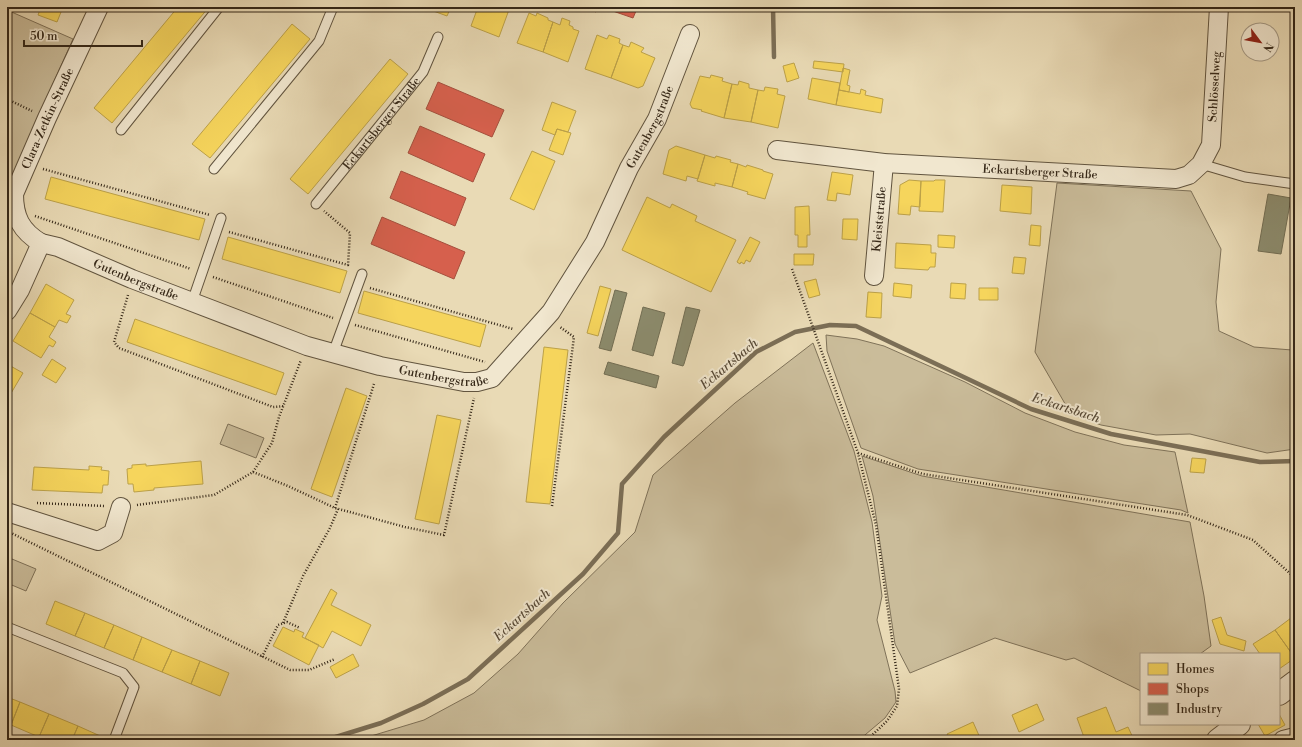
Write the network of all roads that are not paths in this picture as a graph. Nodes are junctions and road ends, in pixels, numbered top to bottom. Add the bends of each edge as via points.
1 (99, 7) edge
2 (219, 7) edge
3 (333, 7) edge
4 (1219, 7) edge
5 (690, 34) dead end
6 (438, 37) dead end
7 (121, 130) dead end
8 (777, 150) dead end
9 (884, 163) junction
10 (1201, 164) junction
11 (214, 169) dead end
12 (1295, 184) edge
13 (316, 204) road end
14 (12, 216) edge
15 (221, 218) road end
16 (41, 243) junction
17 (362, 274) dead end
18 (874, 276) dead end
19 (192, 302) junction
20 (7, 311) edge
21 (333, 353) junction
22 (121, 507) dead end
23 (7, 512) edge
24 (7, 627) edge
25 (1295, 682) edge
26 (1280, 693) edge
27 (1238, 725) edge
28 (1295, 737) edge
29 (114, 740) edge
30 (1218, 740) edge
31 (1283, 740) edge

1 - 14 street, Clara-Zetkin-Straße via 14,194
2 - 7 lane
3 - 11 lane via 319,41
4 - 10 street, Schlösselweg via 1211,145
5 - 21 street, Gutenbergstraße via 657,119 629,168 594,242 546,318 492,378 464,382 380,366
6 - 13 lane, Eckartsberger Straße via 423,72
8 - 9 street, Eckartsberger Straße
9 - 10 street, Eckartsberger Straße via 1176,179 1188,175
9 - 18 street, Kleiststraße
10 - 12 lane via 1245,177
14 - 16 street, Clara-Zetkin-Straße via 31,237
15 - 19 lane
16 - 19 street, Gutenbergstraße via 58,247
16 - 20 street via 20,290
17 - 21 lane
19 - 21 street, Gutenbergstraße via 307,346
22 - 23 street via 112,533 98,541
24 - 29 lane via 123,673 134,687
25 - 26 street
27 - 30 street
28 - 31 street

